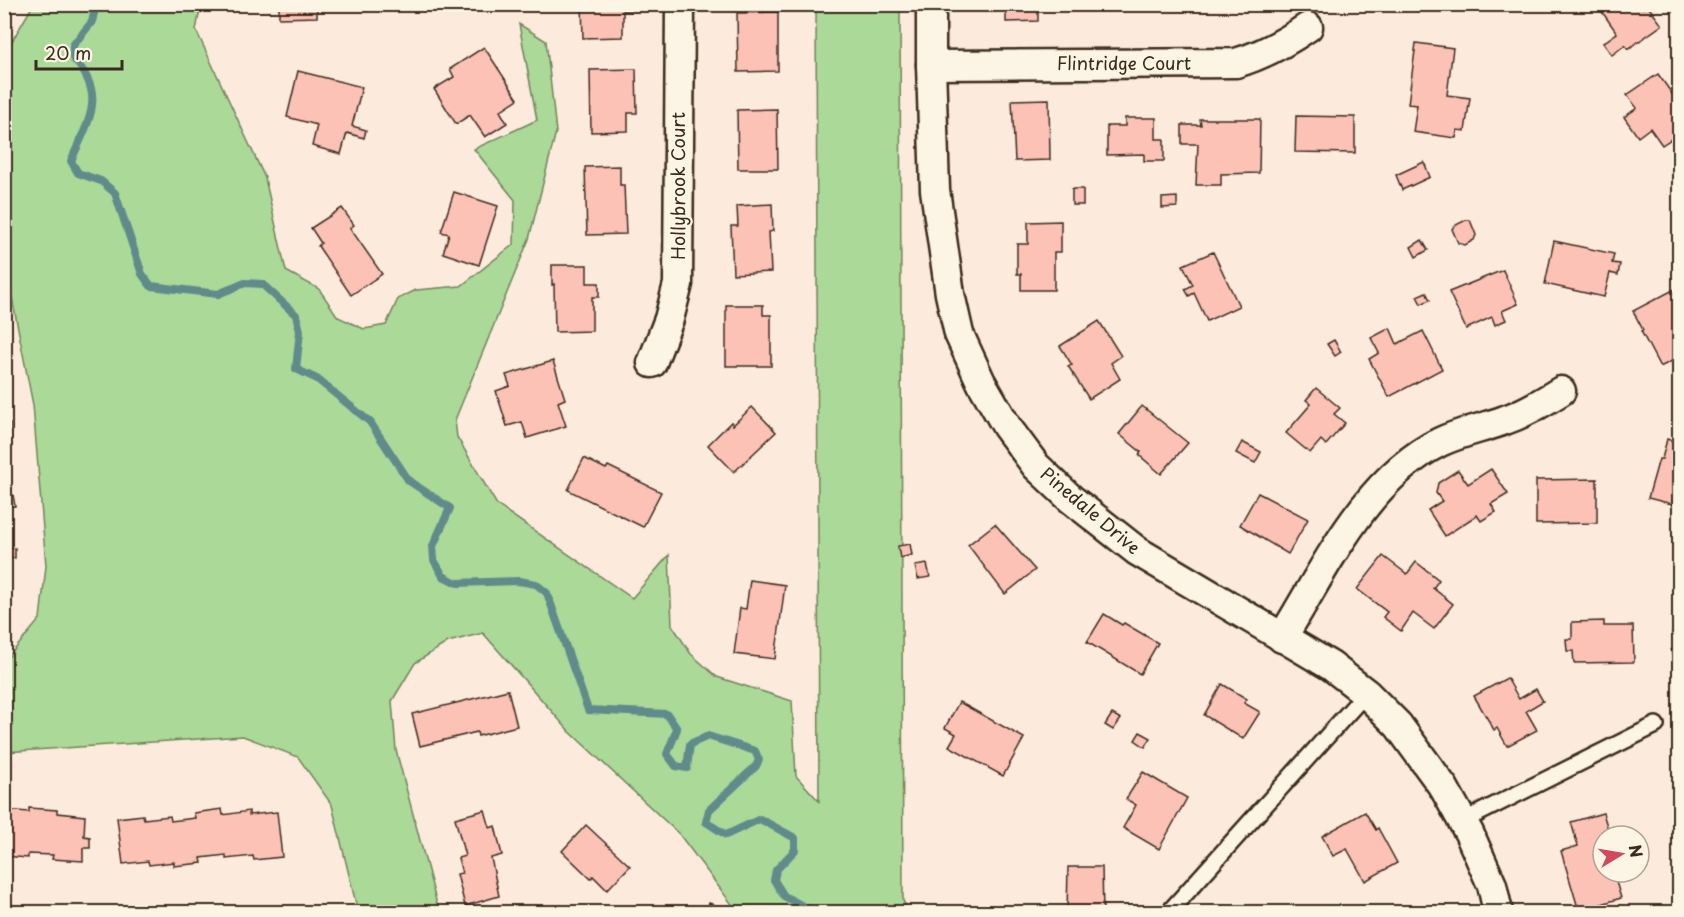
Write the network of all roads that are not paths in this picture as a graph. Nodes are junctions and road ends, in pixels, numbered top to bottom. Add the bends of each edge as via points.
1 (680, 4) edge
2 (931, 4) edge
3 (1308, 27) dead end
4 (931, 65) junction
5 (652, 363) dead end
6 (1561, 391) dead end
7 (1282, 638) junction
8 (1366, 693) junction
9 (1656, 725) dead end
10 (1463, 821) junction
11 (1169, 912) edge
12 (1498, 912) edge

1 - 5 street, Hollybrook Court via 678,284
2 - 4 street, Pinedale Drive
3 - 4 street, Flintridge Court via 1258,57 1236,63
4 - 7 street, Pinedale Drive via 935,190 950,294 959,334 1007,427 1036,466 1106,528 1137,551
6 - 7 street via 1506,420 1441,442 1394,473 1369,499
7 - 8 street, Pinedale Drive via 1331,666
8 - 10 street, Pinedale Drive via 1398,725
8 - 11 lane
9 - 10 lane
10 - 12 street, Pinedale Drive via 1492,885

